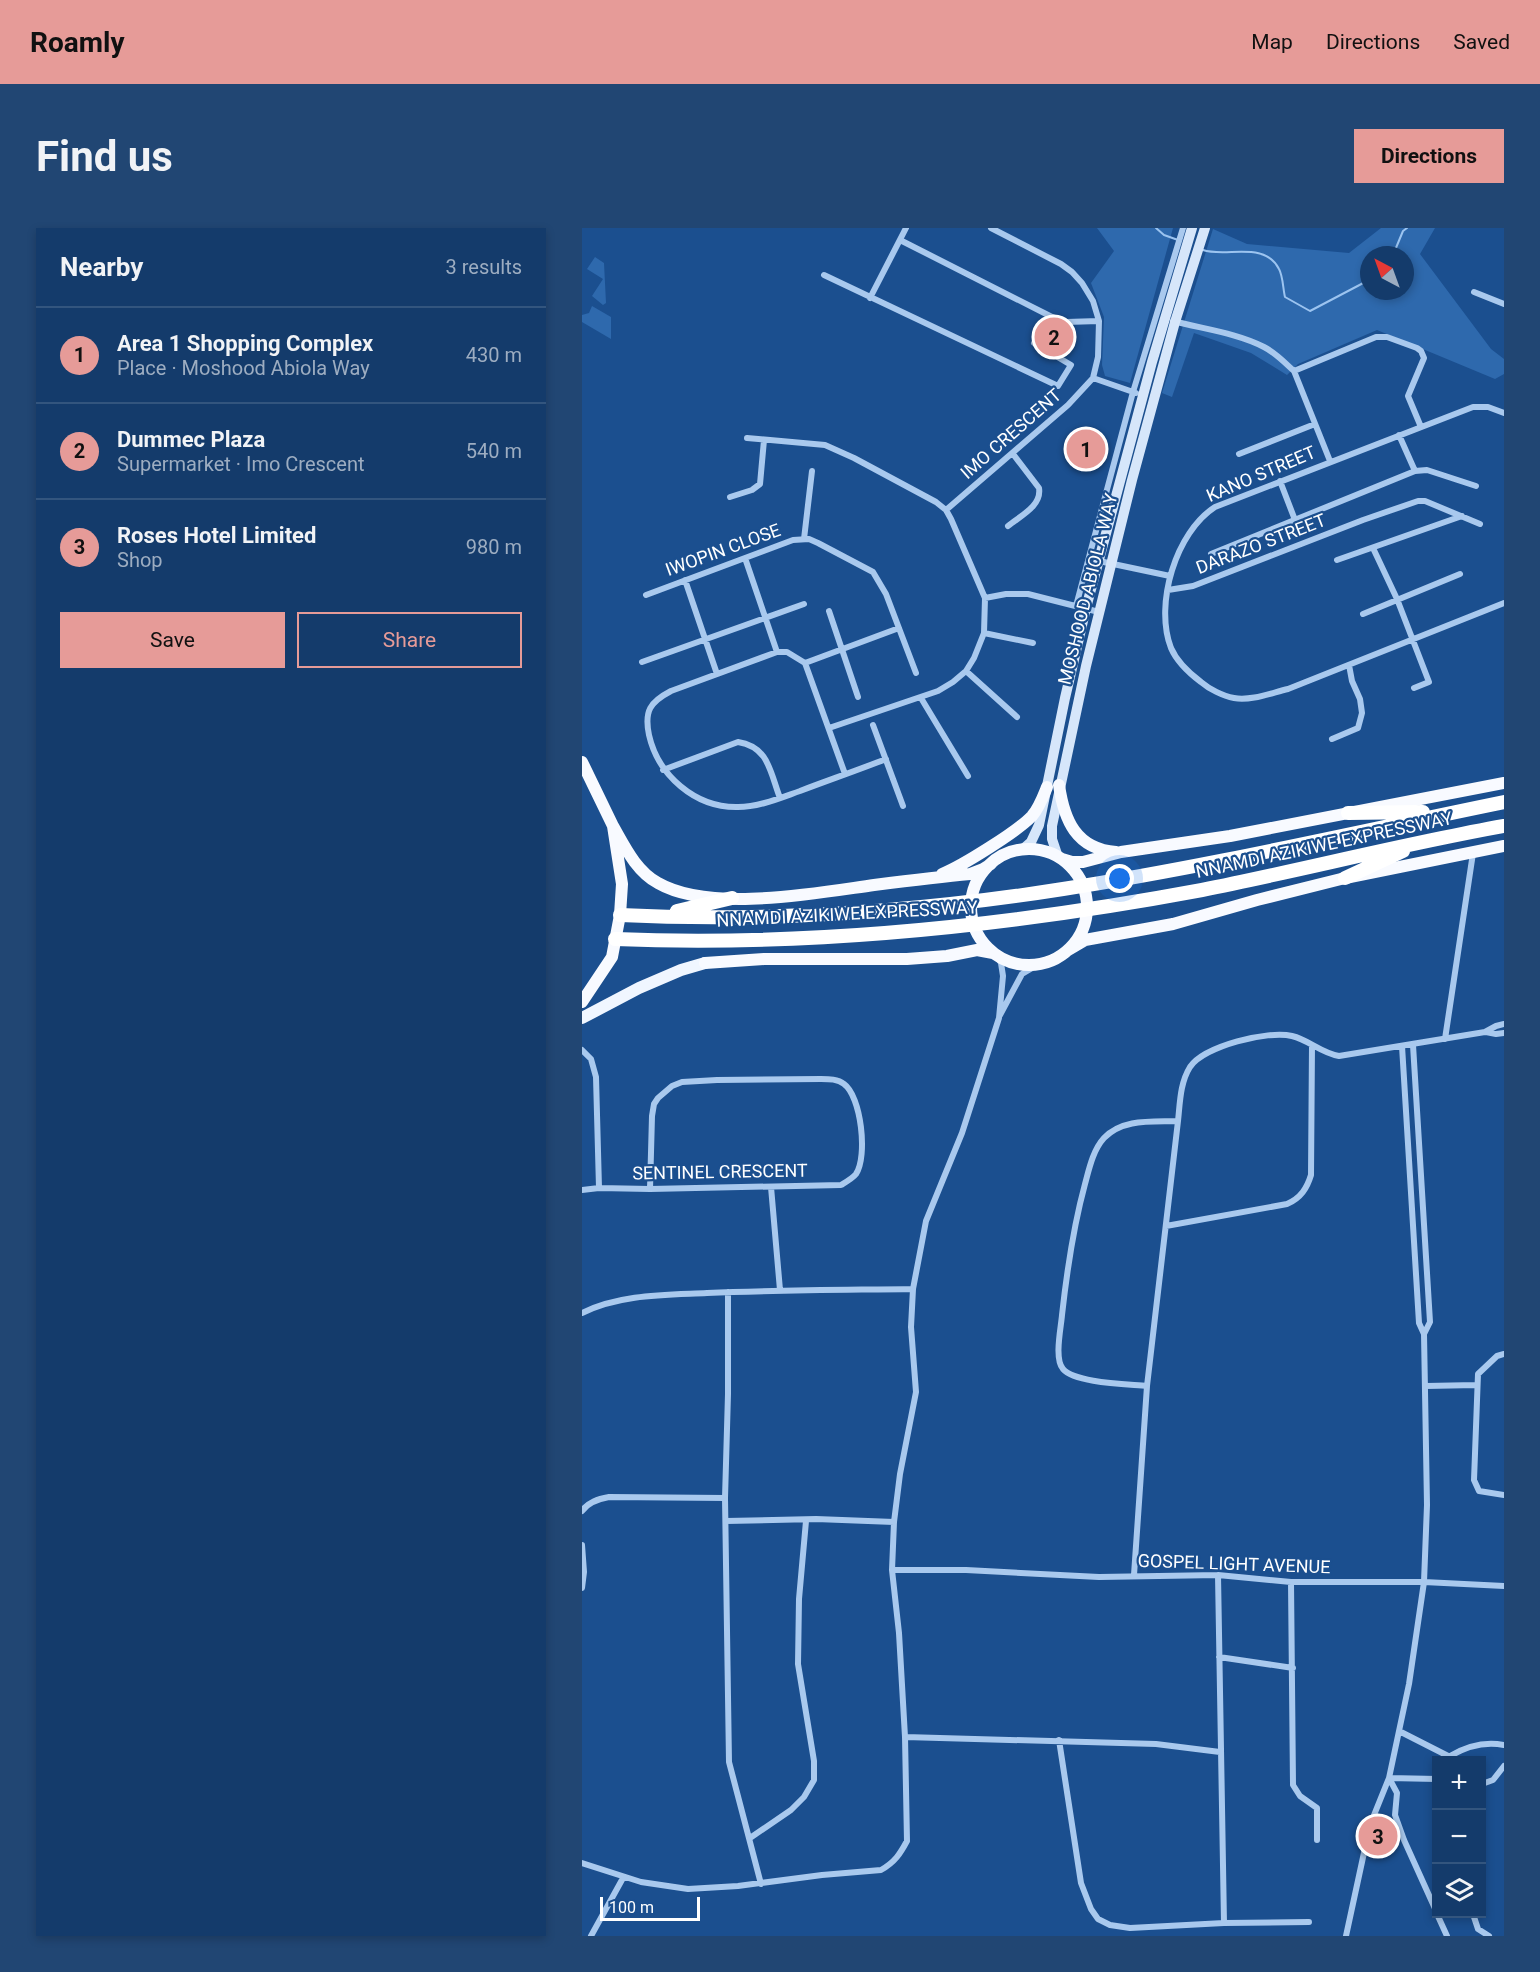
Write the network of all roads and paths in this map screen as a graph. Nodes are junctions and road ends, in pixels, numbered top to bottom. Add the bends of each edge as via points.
1 (906, 228) edge
2 (991, 228) edge
3 (1184, 228) edge
4 (1192, 228) edge
5 (1205, 228) edge
6 (900, 240) junction
7 (824, 275) dead end
8 (1474, 292) dead end
9 (870, 297) junction
10 (1504, 304) edge
11 (1164, 318) junction
12 (1100, 321) junction
13 (1175, 322) junction
14 (1034, 343) dead end
15 (1294, 371) junction
16 (1093, 378) junction
17 (1143, 395) junction
18 (1504, 413) edge
19 (1315, 423) junction
20 (1421, 427) junction
21 (1399, 435) junction
22 (747, 438) dead end
23 (764, 440) junction
24 (1012, 454) junction
25 (1239, 454) dead end
26 (1330, 461) junction
27 (812, 471) dead end
28 (1415, 471) junction
29 (1280, 481) junction
30 (1476, 486) dead end
31 (730, 496) dead end
32 (946, 510) junction
33 (1462, 516) junction
34 (1295, 520) junction
35 (1480, 524) dead end
36 (1008, 526) dead end
37 (804, 539) junction
38 (1374, 548) junction
39 (1211, 554) dead end
40 (745, 558) junction
41 (1337, 560) dead end
42 (1099, 561) junction
43 (1111, 563) junction
44 (1460, 574) dead end
45 (1170, 576) junction
46 (685, 580) junction
47 (1168, 590) junction
48 (646, 595) dead end
49 (985, 598) junction
50 (1397, 599) junction
51 (1504, 603) edge
52 (804, 604) dead end
53 (1081, 607) junction
54 (829, 611) dead end
55 (1099, 612) junction
56 (1363, 614) dead end
57 (766, 618) junction
58 (898, 628) junction
59 (984, 633) junction
60 (705, 639) junction
61 (1413, 640) junction
62 (1033, 643) dead end
63 (841, 649) junction
64 (777, 652) junction
65 (642, 662) dead end
66 (805, 663) junction
67 (1349, 665) junction
68 (966, 670) junction
69 (915, 673) dead end
70 (717, 674) junction
71 (1414, 688) dead end
72 (858, 697) dead end
73 (921, 698) junction
74 (1017, 717) dead end
75 (873, 725) dead end
76 (829, 728) junction
77 (1332, 739) dead end
78 (886, 759) junction
79 (582, 762) edge
80 (663, 770) junction
81 (845, 774) junction
82 (968, 776) dead end
83 (1504, 783) edge
84 (1053, 786) junction
85 (780, 798) junction
86 (1504, 802) edge
87 (903, 806) dead end
88 (1455, 812) junction
89 (1348, 813) junction
90 (613, 826) junction
91 (1504, 826) edge
92 (1430, 839) junction
93 (1504, 846) edge
94 (1022, 850) junction
95 (1120, 852) junction
96 (1473, 852) junction
97 (1060, 858) junction
98 (991, 864) junction
99 (931, 878) junction
100 (1345, 878) junction
101 (732, 898) junction
102 (620, 915) junction
103 (651, 916) junction
104 (615, 939) junction
105 (1068, 950) junction
106 (995, 954) junction
107 (705, 963) joint
108 (1039, 964) junction
109 (582, 1002) edge
110 (582, 1018) edge
111 (999, 1018) junction
112 (1504, 1024) edge
113 (1485, 1032) junction
114 (1504, 1033) edge
115 (1445, 1039) junction
116 (1312, 1045) junction
117 (1413, 1045) junction
118 (1402, 1047) junction
119 (582, 1050) edge
120 (1178, 1121) junction
121 (771, 1187) junction
122 (599, 1188) junction
123 (650, 1189) junction
124 (582, 1190) edge
125 (1166, 1226) junction
126 (1416, 1264) junction
127 (1426, 1264) junction
128 (913, 1289) junction
129 (780, 1290) junction
130 (728, 1292) junction
131 (582, 1313) edge
132 (1424, 1334) junction
133 (1504, 1354) edge
134 (1476, 1385) junction
135 (1147, 1386) junction
136 (1426, 1386) junction
137 (1504, 1495) edge
138 (725, 1498) junction
139 (582, 1511) edge
140 (726, 1521) junction
141 (806, 1521) junction
142 (894, 1522) junction
143 (582, 1545) edge
144 (892, 1570) junction
145 (1134, 1575) junction
146 (1218, 1575) junction
147 (1291, 1582) junction
148 (1424, 1582) junction
149 (1504, 1586) edge
150 (582, 1588) edge
151 (1219, 1657) junction
152 (1293, 1668) junction
153 (1399, 1731) junction
154 (904, 1737) junction
155 (1059, 1740) junction
156 (1504, 1745) edge
157 (1220, 1752) junction
158 (1450, 1756) joint
159 (1504, 1766) edge
160 (1389, 1778) junction
161 (1432, 1779) edge
162 (1486, 1783) edge
163 (750, 1838) junction
164 (1317, 1840) dead end
165 (582, 1863) edge
166 (623, 1878) junction
167 (761, 1884) junction
168 (1432, 1902) edge
169 (1439, 1918) edge
170 (1474, 1918) edge
171 (1309, 1922) dead end
172 (1224, 1923) junction
173 (591, 1936) edge
174 (1346, 1936) edge
175 (1447, 1936) edge
176 (1489, 1936) edge

1 - 6 street
2 - 12 street via 1072,272 1093,301
3 - 17 street
4 - 11 main road, MOSHOOD ABIOLA WAY
5 - 13 main road, MOSHOOD ABIOLA WAY
6 - 9 street
6 - 12 street via 1054,318 1066,322
7 - 9 street
8 - 10 street
9 - 14 street via 1058,386 1071,365
11 - 13 street
11 - 17 main road, MOSHOOD ABIOLA WAY
12 - 16 street
13 - 15 street via 1263,346
13 - 17 main road, MOSHOOD ABIOLA WAY
15 - 19 street
15 - 20 street via 1376,337 1417,348 1424,358 1408,396
16 - 17 street
16 - 24 street, IMO CRESCENT
17 - 42 main road, MOSHOOD ABIOLA WAY
17 - 43 main road, MOSHOOD ABIOLA WAY
17 - 53 street
18 - 20 street, KANO STREET via 1473,407
19 - 25 street
19 - 26 street
20 - 21 street, KANO STREET
21 - 26 street, KANO STREET
21 - 28 street
22 - 23 street
23 - 31 street via 760,484
23 - 32 street via 830,447
24 - 32 street, IMO CRESCENT
24 - 36 street via 1040,493 1036,503
26 - 29 street, KANO STREET
27 - 37 street
28 - 30 street via 1427,470
28 - 34 street
29 - 34 street
29 - 45 street, KANO STREET via 1206,513 1183,541
32 - 49 street
33 - 35 street, DARAZO STREET
33 - 38 street
33 - 47 street, DARAZO STREET via 1418,501 1193,586
34 - 39 street
37 - 40 street, IWOPIN CLOSE
37 - 58 street, IWOPIN CLOSE via 873,572
38 - 41 street
38 - 50 street
40 - 46 street, IWOPIN CLOSE
40 - 57 street
42 - 43 street
42 - 53 main road, MOSHOOD ABIOLA WAY
43 - 45 street
43 - 55 main road, MOSHOOD ABIOLA WAY
44 - 50 street
45 - 47 street, KANO STREET
46 - 48 street, IWOPIN CLOSE
46 - 60 street
47 - 67 street, KANO STREET via 1166,612 1171,648 1191,675 1221,694 1255,697
49 - 53 street via 1028,594
49 - 59 street
50 - 56 street
50 - 61 street
51 - 61 street, KANO STREET
52 - 57 street
53 - 55 street
53 - 84 main road, MOSHOOD ABIOLA WAY
54 - 63 street
55 - 84 main road, MOSHOOD ABIOLA WAY
57 - 60 street
57 - 64 street
58 - 63 street
58 - 69 street, IWOPIN CLOSE
59 - 62 street
59 - 68 street
60 - 65 street
60 - 70 street
61 - 67 street, KANO STREET
61 - 71 street via 1429,682
63 - 66 street
63 - 72 street
64 - 66 street via 787,652
64 - 70 street
66 - 76 street
67 - 77 street via 1362,713 1358,728
68 - 73 street via 953,682
68 - 74 street
70 - 80 street via 671,691 651,706 648,727
73 - 76 street
73 - 82 street
75 - 78 street
76 - 81 street
78 - 81 street
78 - 87 street
79 - 90 highway
80 - 85 street via 686,790 714,804 752,806
80 - 85 street via 738,742 747,744 764,755
81 - 85 street
83 - 89 highway, NNAMDI AZIKIWE EXPRESSWAY
84 - 94 main road, MOSHOOD ABIOLA WAY via 1037,831
84 - 95 highway via 1074,830 1091,845
84 - 97 main road, MOSHOOD ABIOLA WAY via 1051,834
84 - 99 highway via 1024,824 955,868
86 - 88 highway, NNAMDI AZIKIWE EXPRESSWAY
88 - 89 highway
88 - 103 highway, NNAMDI AZIKIWE EXPRESSWAY via 1202,865 1063,889 925,906 824,913
89 - 95 highway, NNAMDI AZIKIWE EXPRESSWAY via 1230,837
90 - 101 highway, NNAMDI AZIKIWE EXPRESSWAY via 630,856 655,882 698,897
90 - 102 highway via 622,884
91 - 92 highway, NNAMDI AZIKIWE EXPRESSWAY
92 - 100 highway
92 - 104 highway, NNAMDI AZIKIWE EXPRESSWAY via 1204,889 928,930 734,940
93 - 96 highway, NNAMDI AZIKIWE EXPRESSWAY
94 - 97 highway via 1035,849
94 - 98 highway
95 - 97 highway, NNAMDI AZIKIWE EXPRESSWAY via 1083,862
96 - 100 highway, NNAMDI AZIKIWE EXPRESSWAY
96 - 115 street
97 - 105 highway via 1081,881 1087,903 1084,925
98 - 99 highway, NNAMDI AZIKIWE EXPRESSWAY via 970,874
98 - 106 highway via 976,884 971,909 977,934
99 - 101 highway, NNAMDI AZIKIWE EXPRESSWAY via 813,894
100 - 105 highway, NNAMDI AZIKIWE EXPRESSWAY via 1173,924 1085,940
101 - 103 highway
102 - 103 highway, NNAMDI AZIKIWE EXPRESSWAY
102 - 104 highway
104 - 109 highway via 612,957
105 - 108 highway
106 - 107 highway via 977,950 907,959 764,958
106 - 108 highway via 1017,963
106 - 111 street via 1003,976
107 - 110 main road via 639,988
108 - 111 street via 1022,974
111 - 128 street via 962,1133 926,1221
112 - 113 street
113 - 114 street
113 - 115 street
115 - 117 street
116 - 118 street via 1339,1056
116 - 120 street via 1294,1036 1276,1035 1206,1053 1188,1070
116 - 125 street via 1311,1175 1304,1191 1287,1204
117 - 118 street
117 - 127 street
118 - 126 street
119 - 122 street via 591,1059 596,1077
120 - 125 street
120 - 135 street via 1133,1123 1110,1133 1100,1143 1075,1219 1066,1269 1059,1343 1063,1369 1080,1378
121 - 123 street, SENTINEL CRESCENT
121 - 123 street, SENTINEL CRESCENT via 835,1186 856,1174 862,1152 858,1106 845,1084 821,1078 699,1081 672,1086 654,1104
121 - 129 street
122 - 123 street, SENTINEL CRESCENT
122 - 124 street, SENTINEL CRESCENT
125 - 135 street
126 - 127 street
126 - 132 street via 1419,1323
127 - 132 street via 1430,1322
128 - 129 street
128 - 142 street via 911,1327 916,1392
129 - 130 street
130 - 131 street via 627,1299
130 - 138 street
132 - 136 street
133 - 134 street via 1485,1365
134 - 136 street
134 - 137 street via 1475,1485 1479,1491
135 - 145 street
136 - 148 street
138 - 139 street via 609,1497 596,1500
138 - 140 street
140 - 141 street
140 - 163 street via 729,1762
141 - 142 street
141 - 163 street via 798,1664 814,1780 791,1810
142 - 144 street
143 - 150 street
144 - 145 street, GOSPEL LIGHT AVENUE
144 - 154 street
145 - 146 street, GOSPEL LIGHT AVENUE
146 - 147 street, GOSPEL LIGHT AVENUE
146 - 151 street
147 - 148 street, GOSPEL LIGHT AVENUE
147 - 152 street
148 - 149 street, GOSPEL LIGHT AVENUE
148 - 153 street
151 - 152 street
151 - 157 street
152 - 164 street via 1293,1785 1300,1796 1317,1808
153 - 158 street
153 - 160 street
154 - 155 street
154 - 167 street via 907,1841 892,1863 881,1870
155 - 157 street via 1185,1746
155 - 172 street via 1081,1883 1098,1919 1130,1928
156 - 158 street via 1464,1747
157 - 172 street
159 - 162 street
160 - 161 street
160 - 168 street via 1397,1793 1395,1815
160 - 174 street via 1370,1826
163 - 167 street
165 - 166 street
166 - 167 street via 688,1888
166 - 173 street
169 - 175 street
170 - 176 street via 1478,1929
171 - 172 street

